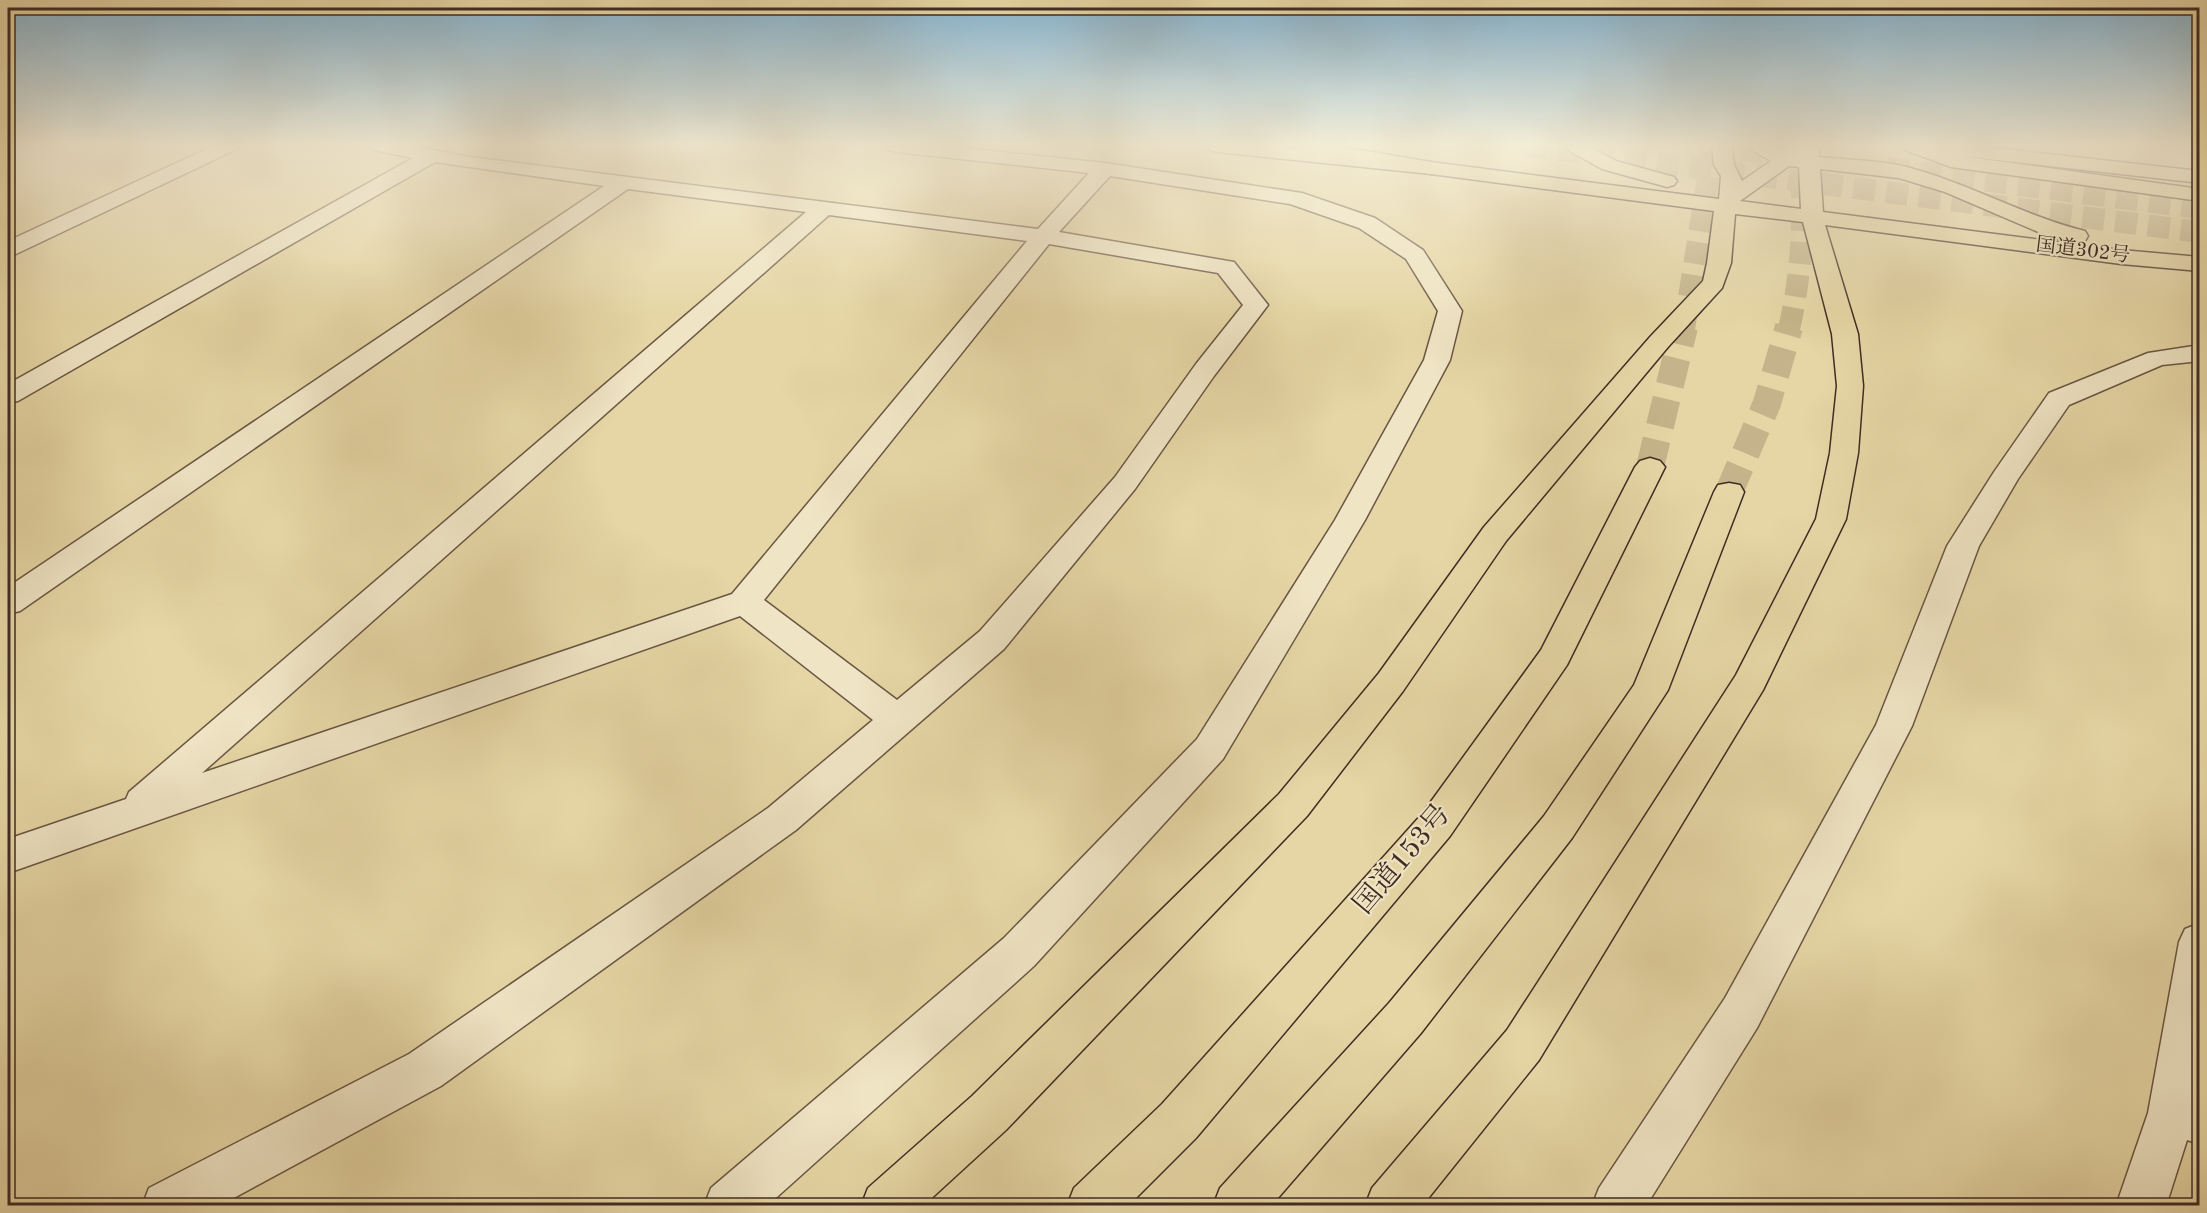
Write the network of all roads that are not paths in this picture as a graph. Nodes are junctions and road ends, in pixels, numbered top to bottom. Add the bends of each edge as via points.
1 (107, 203) edge
2 (349, 203) edge
3 (594, 203) edge
4 (781, 203) edge
5 (1074, 203) edge
6 (1307, 203) edge
7 (1728, 203) edge
8 (1764, 203) edge
9 (1806, 203) tunnel mouth
10 (1987, 203) edge
11 (824, 208) junction
12 (1812, 216) junction
13 (1043, 236) junction
14 (8, 249) edge
15 (2199, 259) edge
16 (2199, 264) edge
17 (2199, 353) edge
18 (8, 395) edge
19 (1650, 467) tunnel mouth
20 (1729, 492) tunnel mouth
21 (744, 602) junction
22 (8, 603) edge
23 (898, 720) junction
24 (129, 814) junction
25 (8, 856) edge
26 (2199, 942) edge
27 (2186, 1117) edge
28 (167, 1206) edge
29 (729, 1206) edge
30 (886, 1206) edge
31 (1092, 1206) edge
32 (1238, 1206) edge
33 (1390, 1206) edge
34 (1617, 1206) edge
35 (2141, 1206) edge

1 - 14 street
2 - 18 street
3 - 22 street
4 - 11 street
5 - 13 street
6 - 29 street via 1367,224 1415,255 1450,311 1437,360 1350,520 1210,749 1019,952
7 - 30 highway via 1714,283 1495,534 1391,682 1293,805 989,1113
8 - 12 highway, 国道302号
9 - 12 highway
10 - 15 highway via 2058,232
11 - 13 street
11 - 24 street
12 - 16 highway, 国道302号
12 - 33 highway via 1845,333 1850,386 1844,453 1830,519 1751,681 1523,1045
13 - 21 street
13 - 23 street via 1226,267 1256,305 1125,483 992,640
17 - 34 street via 2157,358 2059,399 2004,478 1963,546 1888,736 1741,1013
19 - 31 highway, 国道153号 via 1555,656 1436,825 1179,1121
20 - 32 highway via 1650,690 1558,827 1405,1018
21 - 23 street
21 - 24 street
23 - 28 street via 782,819 425,1070
24 - 25 street
26 - 27 street
27 - 35 street

